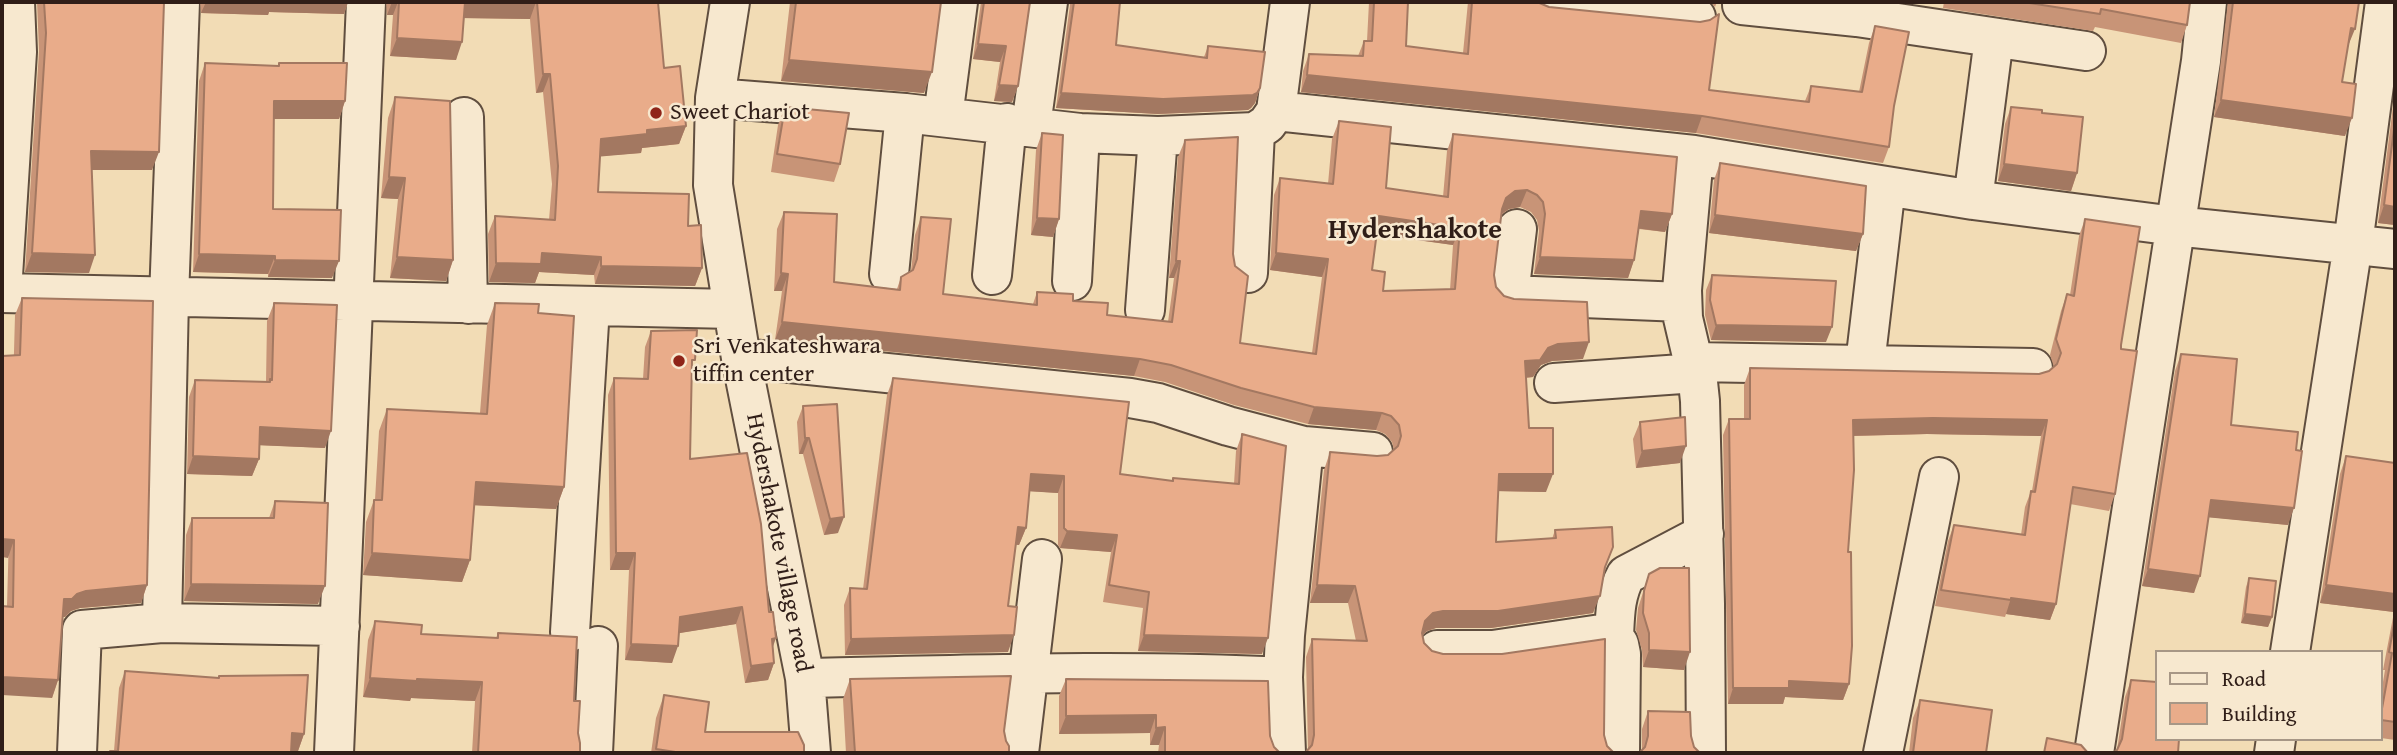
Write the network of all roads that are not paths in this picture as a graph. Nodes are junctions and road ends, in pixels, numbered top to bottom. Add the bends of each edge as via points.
1 (15, 2) edge
2 (180, 2) edge
3 (366, 2) edge
4 (730, 2) edge
5 (958, 2) edge
6 (1048, 2) edge
7 (1290, 2) edge
8 (1545, 2) edge
9 (2207, 2) edge
10 (2385, 2) edge
11 (1742, 5) dead end
12 (1858, 10) edge
13 (1696, 17) dead end
14 (1994, 38) junction
15 (2086, 51) dead end
16 (715, 99) junction
17 (905, 113) junction
18 (464, 117) dead end
19 (943, 117) junction
20 (1266, 122) junction
21 (1019, 125) junction
22 (1080, 133) junction
23 (6, 135) edge
24 (1158, 136) junction
25 (1694, 155) junction
26 (1886, 186) junction
27 (1973, 200) junction
28 (2175, 226) junction
29 (1517, 229) dead end
30 (2353, 244) junction
31 (2395, 250) edge
32 (889, 274) dead end
33 (1248, 274) edge
34 (992, 275) dead end
35 (1072, 281) dead end
36 (2, 293) edge
37 (169, 298) junction
38 (353, 300) junction
39 (1682, 302) junction
40 (468, 304) junction
41 (590, 307) junction
42 (733, 309) junction
43 (1145, 310) dead end
44 (741, 358) junction
45 (1866, 364) junction
46 (1695, 367) junction
47 (2033, 368) dead end
48 (1554, 383) dead end
49 (1304, 446) junction
50 (1373, 452) dead end
51 (1939, 478) dead end
52 (1704, 534) junction
53 (1042, 559) dead end
54 (162, 624) junction
55 (340, 626) junction
56 (1614, 637) junction
57 (1437, 650) edge
58 (2290, 650) edge
59 (1029, 673) junction
60 (1283, 677) junction
61 (805, 678) junction
62 (77, 753) edge
63 (334, 753) edge
64 (593, 753) edge
65 (811, 753) edge
66 (1019, 753) edge
67 (1286, 753) edge
68 (1620, 753) edge
69 (1706, 753) edge
70 (1883, 753) edge
71 (2094, 753) edge

1 - 23 street via 18,52
2 - 37 street
3 - 38 street
4 - 16 street, Hydershakote village road
5 - 19 street
6 - 21 street
7 - 20 street
8 - 13 street
9 - 28 street
10 - 30 street
11 - 12 street
12 - 14 street
14 - 15 street
14 - 27 street
16 - 17 street
16 - 42 street, Hydershakote village road via 713,185
17 - 19 street
17 - 32 street
18 - 40 street
19 - 21 street
20 - 24 street
20 - 25 street
20 - 33 street
21 - 22 street
21 - 34 street
22 - 24 street
22 - 35 street
23 - 36 street
24 - 43 street
25 - 26 street
25 - 39 street
26 - 27 street
26 - 45 street
27 - 28 street
28 - 30 street
28 - 71 street
29 - 39 street via 1509,295
30 - 31 street
30 - 58 street
36 - 37 street
37 - 38 street
37 - 54 street
38 - 40 street
38 - 55 street
39 - 46 street
40 - 41 street
41 - 42 street
41 - 64 street via 584,639
42 - 44 street, Hydershakote village road
44 - 49 street via 1130,398
44 - 61 street, Hydershakote village road
45 - 46 street
45 - 47 street
46 - 48 street
46 - 52 street
49 - 50 street
49 - 60 street
51 - 70 street
52 - 56 street via 1626,575 1619,588
52 - 69 street
53 - 59 street
54 - 55 street
54 - 62 street via 82,630
55 - 63 street
56 - 57 street via 1601,634 1493,650
56 - 68 street via 1621,654
59 - 60 street
59 - 61 street
59 - 66 street
60 - 67 street
61 - 65 street, Hydershakote village road

